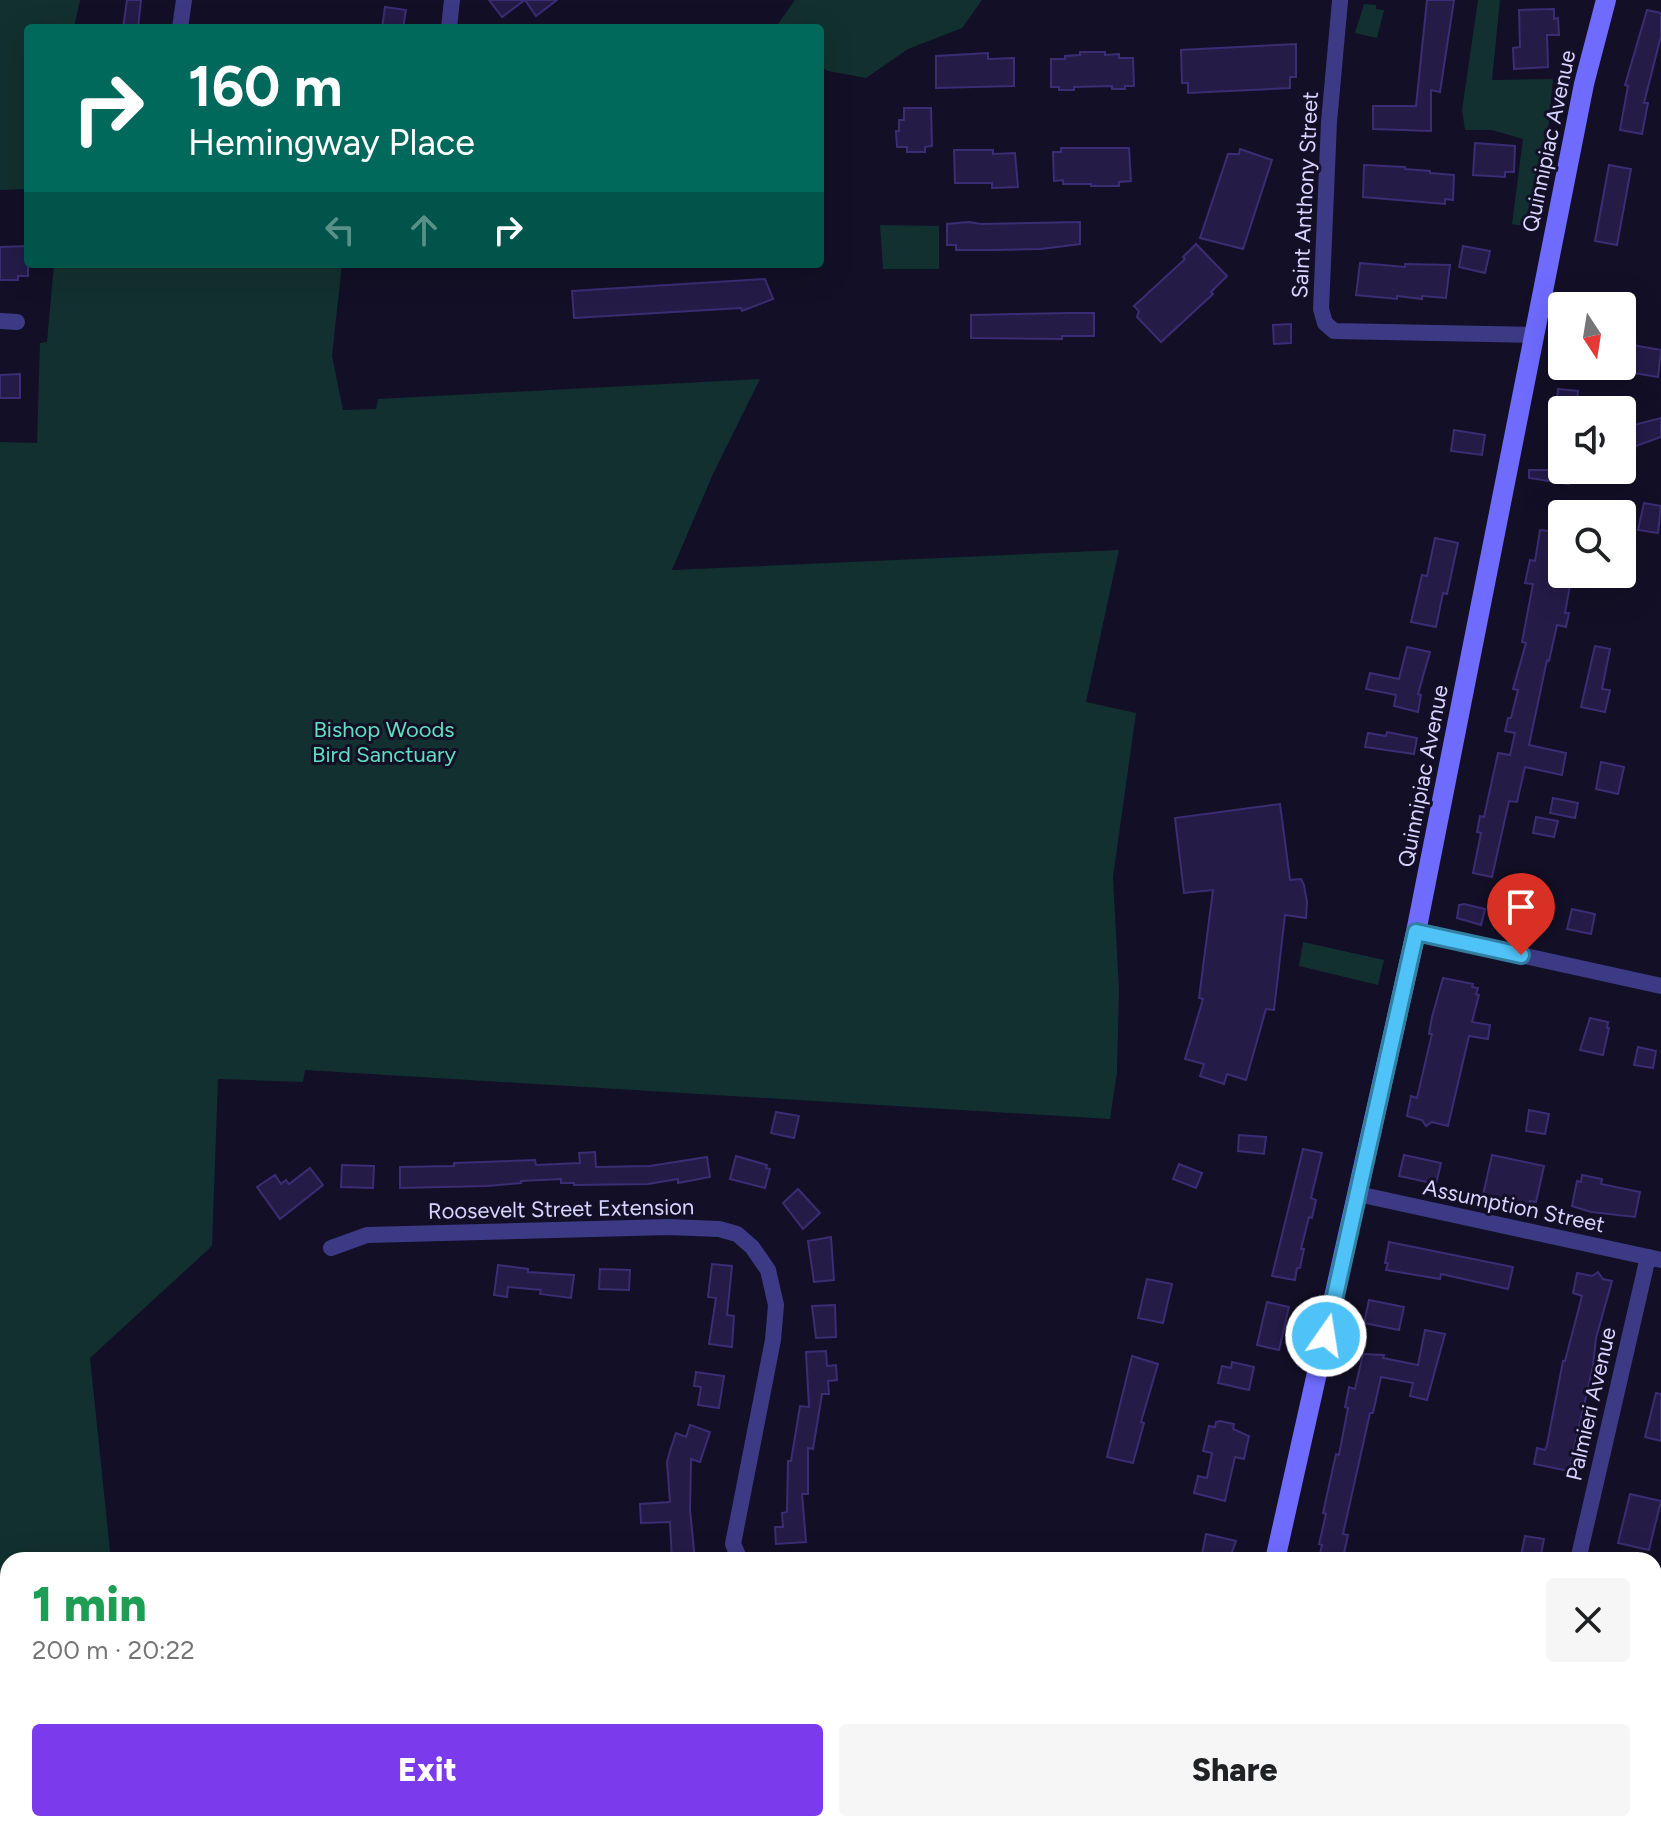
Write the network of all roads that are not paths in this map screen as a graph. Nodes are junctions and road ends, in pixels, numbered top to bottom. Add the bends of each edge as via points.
1 (184, 0) edge
2 (452, 0) edge
3 (1606, 0) edge
4 (1340, 1) edge
5 (181, 24) edge
6 (449, 24) edge
7 (0, 321) edge
8 (17, 322) dead end
9 (1534, 335) junction
10 (1416, 932) junction
11 (1661, 986) edge
12 (1358, 1194) junction
13 (331, 1248) dead end
14 (1654, 1258) edge
15 (736, 1552) edge
16 (1277, 1552) edge
17 (1580, 1552) edge

1 - 5 street
2 - 6 street
3 - 9 main road, Quinnipiac Avenue
4 - 9 street, Saint Anthony Street via 1329,122 1321,309 1325,323 1334,331
7 - 8 street
9 - 10 main road, Quinnipiac Avenue
10 - 11 street
10 - 12 main road, Quinnipiac Avenue
12 - 14 street, Assumption Street
12 - 16 main road, Quinnipiac Avenue
13 - 15 street, Roosevelt Street Extension via 367,1235 669,1227 737,1234 768,1270 776,1305 733,1544
14 - 17 street, Palmieri Avenue

